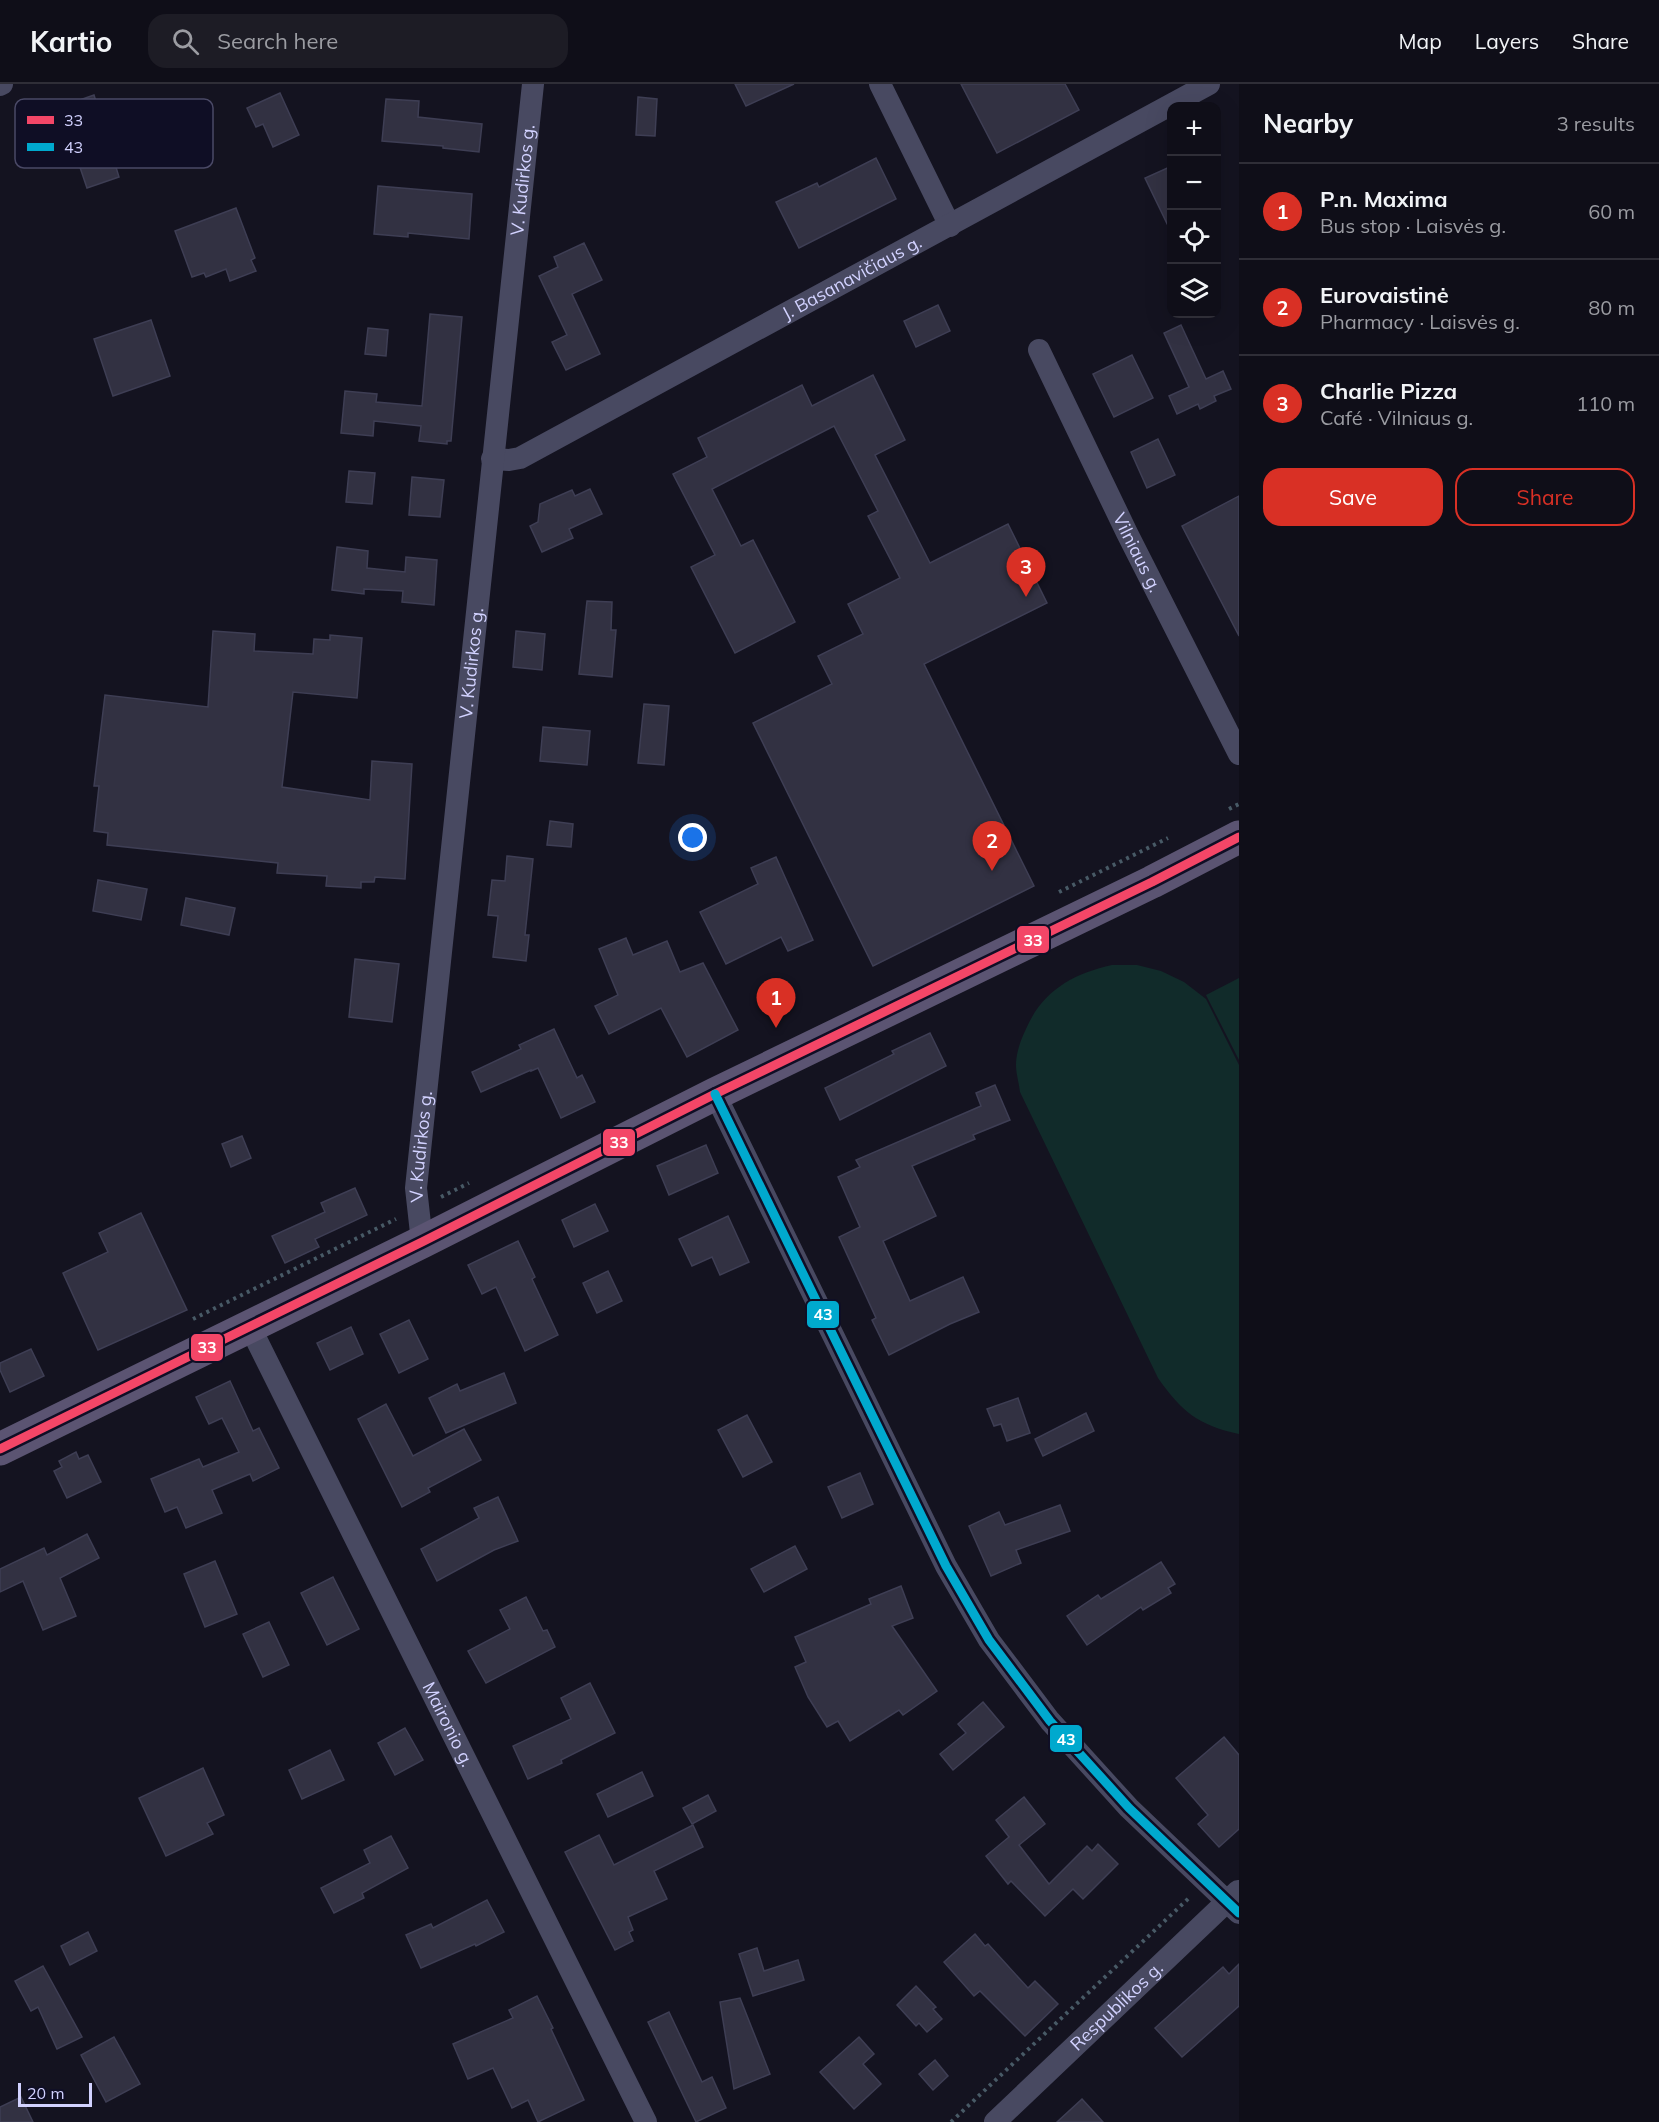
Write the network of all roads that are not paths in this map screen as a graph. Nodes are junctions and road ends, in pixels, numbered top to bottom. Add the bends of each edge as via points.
1 (533, 84) edge
2 (880, 84) edge
3 (1209, 84) edge
4 (950, 226) junction
5 (1039, 350) dead end
6 (492, 459) junction
7 (1239, 754) edge
8 (1239, 837) edge
9 (715, 1094) junction
10 (422, 1242) junction
11 (250, 1327) junction
12 (0, 1449) edge
13 (1235, 1901) edge
14 (646, 2122) edge
15 (995, 2122) edge

1 - 6 street, V. Kudirkos g.
2 - 4 street
3 - 4 street, J. Basanavičiaus g.
4 - 6 street, J. Basanavičiaus g. via 520,458
5 - 7 street, Vilniaus g.
6 - 10 street, V. Kudirkos g. via 416,1188
8 - 9 main road
9 - 10 main road
9 - 13 street via 945,1566 989,1640 1050,1721 1129,1808 1206,1881
10 - 11 main road
11 - 12 main road
11 - 14 street, Maironio g.
13 - 15 street, Respublikos g.

